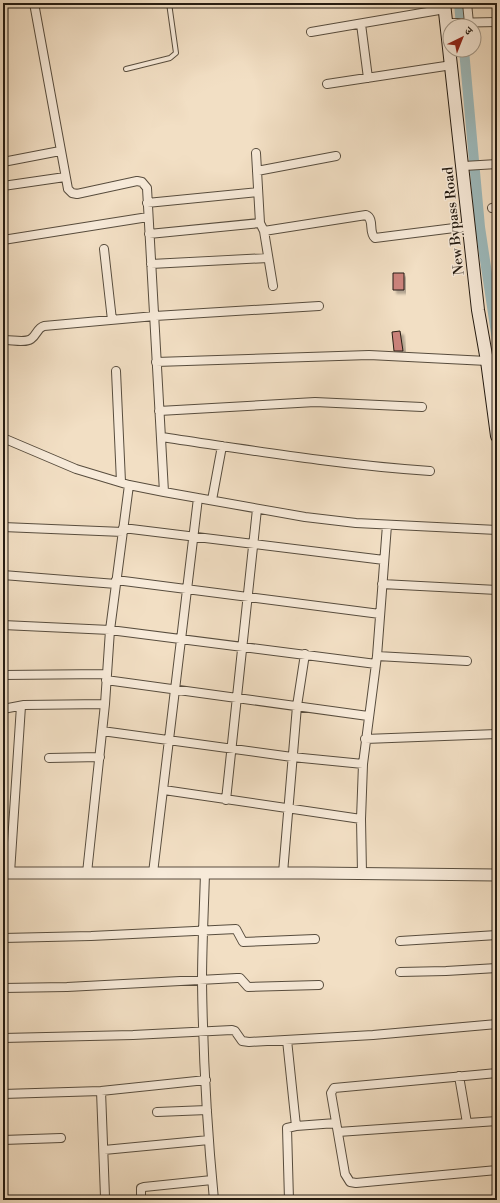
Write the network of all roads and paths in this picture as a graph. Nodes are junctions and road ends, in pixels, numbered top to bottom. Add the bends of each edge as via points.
1 (34, 3) edge
2 (169, 3) edge
3 (467, 3) edge
4 (445, 6) edge
5 (455, 18) edge
6 (461, 18) edge
7 (482, 22) edge
8 (497, 22) edge
9 (361, 24) junction
10 (311, 32) dead end
11 (453, 58) edge
12 (452, 65) junction
13 (126, 69) dead end
14 (368, 78) junction
15 (327, 84) dead end
16 (60, 151) junction
17 (256, 153) dead end
18 (336, 156) dead end
19 (3, 162) edge
20 (497, 164) edge
21 (471, 166) junction
22 (257, 171) junction
23 (65, 177) junction
24 (3, 186) edge
25 (258, 192) junction
26 (147, 203) junction
27 (148, 217) junction
28 (470, 226) junction
29 (262, 227) junction
30 (149, 234) junction
31 (3, 240) edge
32 (104, 249) dead end
33 (268, 258) junction
34 (151, 264) junction
35 (273, 286) dead end
36 (319, 306) dead end
37 (155, 316) junction
38 (112, 320) junction
39 (6, 340) dead end
40 (488, 361) junction
41 (156, 362) junction
42 (116, 370) dead end
43 (422, 407) dead end
44 (159, 411) junction
45 (496, 413) edge
46 (497, 436) edge
47 (161, 437) junction
48 (3, 438) edge
49 (222, 446) junction
50 (430, 471) dead end
51 (125, 484) junction
52 (164, 492) junction
53 (198, 498) junction
54 (212, 500) junction
55 (257, 508) junction
56 (387, 525) junction
57 (3, 527) edge
58 (123, 530) junction
59 (497, 530) edge
60 (194, 537) junction
61 (253, 545) junction
62 (384, 560) junction
63 (3, 576) edge
64 (116, 582) junction
65 (382, 584) junction
66 (186, 589) junction
67 (497, 590) edge
68 (248, 597) junction
69 (380, 614) junction
70 (3, 625) edge
71 (110, 630) junction
72 (181, 640) junction
73 (242, 648) junction
74 (305, 654) junction
75 (376, 660) junction
76 (466, 661) dead end
77 (3, 675) edge
78 (107, 677) junction
79 (175, 691) junction
80 (238, 699) junction
81 (105, 704) junction
82 (21, 706) junction
83 (297, 706) junction
84 (3, 709) edge
85 (368, 716) junction
86 (102, 731) junction
87 (497, 734) edge
88 (365, 739) junction
89 (170, 740) junction
90 (233, 749) junction
91 (100, 757) junction
92 (292, 757) junction
93 (49, 758) dead end
94 (363, 764) junction
95 (164, 790) junction
96 (226, 800) junction
97 (288, 808) junction
98 (361, 819) junction
99 (7, 873) edge
100 (87, 873) junction
101 (153, 873) junction
102 (205, 873) junction
103 (283, 873) junction
104 (362, 873) junction
105 (497, 875) edge
106 (204, 931) junction
107 (497, 935) edge
108 (3, 938) edge
109 (315, 939) dead end
110 (400, 941) dead end
111 (497, 968) edge
112 (400, 972) dead end
113 (202, 980) junction
114 (319, 985) dead end
115 (3, 988) edge
116 (497, 1024) edge
117 (204, 1031) junction
118 (3, 1038) edge
119 (287, 1040) junction
120 (497, 1073) edge
121 (459, 1076) junction
122 (206, 1080) junction
123 (101, 1091) junction
124 (3, 1094) edge
125 (207, 1110) junction
126 (157, 1112) dead end
127 (497, 1121) edge
128 (336, 1123) junction
129 (467, 1123) junction
130 (296, 1126) junction
131 (338, 1132) junction
132 (61, 1138) dead end
133 (3, 1140) edge
134 (209, 1140) junction
135 (104, 1150) junction
136 (497, 1170) edge
137 (3, 1171) edge
138 (212, 1180) junction
139 (3, 1187) edge
140 (105, 1196) dead end
141 (141, 1200) edge
142 (214, 1200) edge
143 (289, 1200) edge

1 - 16 street
2 - 13 lane via 176,53 170,58
3 - 6 street
4 - 5 main road, New Bypass Road
4 - 9 street
7 - 8 street
9 - 10 street
9 - 14 street
11 - 12 main road, New Bypass Road
12 - 14 street
12 - 21 main road, New Bypass Road
14 - 15 street
16 - 19 street
16 - 23 street
17 - 22 street
18 - 22 street
20 - 21 street
21 - 28 main road, New Bypass Road
22 - 25 street
23 - 24 street
23 - 26 street via 68,189 77,194 142,182 147,188
25 - 26 street
25 - 29 street
26 - 27 street
27 - 30 street
27 - 31 street
28 - 29 street via 375,238 371,232 369,216 366,214
28 - 40 main road, New Bypass Road via 478,310
29 - 30 street
29 - 33 street
30 - 34 street
32 - 38 street
33 - 34 street
33 - 35 street
34 - 37 street
36 - 37 street
37 - 38 street
37 - 41 street
38 - 39 street via 44,326 28,341
40 - 41 street via 369,355
40 - 45 main road, New Bypass Road
41 - 44 street
42 - 51 street
43 - 44 street via 315,402
44 - 47 street
45 - 46 main road, New Bypass Road
47 - 49 street
47 - 52 street
48 - 51 street via 76,469
49 - 50 street via 376,468
49 - 54 street
51 - 52 street
51 - 58 street
52 - 53 street
53 - 54 street
53 - 60 street
54 - 55 street
55 - 56 street via 305,517
55 - 61 street
56 - 59 street
56 - 62 street
57 - 58 street
58 - 60 street
58 - 64 street
60 - 61 street
60 - 66 street
61 - 62 street
61 - 68 street
62 - 65 street
63 - 64 street
64 - 66 street
64 - 71 street
65 - 67 street
65 - 69 street
66 - 68 street
66 - 72 street
68 - 69 street
68 - 73 street
69 - 75 street
70 - 71 street
71 - 72 street
71 - 78 street
72 - 73 street
72 - 79 street
73 - 74 street
73 - 80 street
74 - 75 street
74 - 83 street
75 - 76 street
75 - 85 street
77 - 78 street
78 - 79 street
78 - 81 street
79 - 80 street
79 - 89 street
80 - 83 street
80 - 90 street
81 - 82 street
81 - 86 street
82 - 84 street
82 - 99 street
83 - 85 street
83 - 92 street
85 - 88 street
86 - 89 street
86 - 91 street
87 - 88 street
88 - 94 street
89 - 90 street
89 - 95 street
90 - 92 street
90 - 96 street
91 - 93 street
91 - 100 street
92 - 94 street
92 - 97 street
94 - 98 street
95 - 96 street
95 - 101 street
96 - 97 street
97 - 98 street
97 - 103 street
98 - 104 street
99 - 100 street
100 - 101 street
101 - 102 street
102 - 103 street
102 - 106 street
103 - 104 street
104 - 105 street
106 - 108 street
106 - 109 street via 236,929 243,942
106 - 113 street
107 - 110 street
111 - 112 street
113 - 114 street via 240,978 245,985 252,987
113 - 115 street
113 - 117 street
116 - 119 street
117 - 118 street
117 - 119 street via 235,1031 245,1042
117 - 122 street
119 - 130 street
120 - 121 street
121 - 128 street via 334,1088 331,1093
121 - 129 street
122 - 123 street
122 - 125 street
123 - 124 street
123 - 135 street
125 - 126 street
125 - 134 street
127 - 129 street
128 - 130 street
128 - 131 street
129 - 131 street
130 - 143 street via 289,1126 286,1132
131 - 136 street via 345,1174 350,1182
132 - 133 street
134 - 135 street
134 - 138 street
135 - 140 street
137 - 139 street
138 - 141 street via 144,1186 141,1188
138 - 142 street

